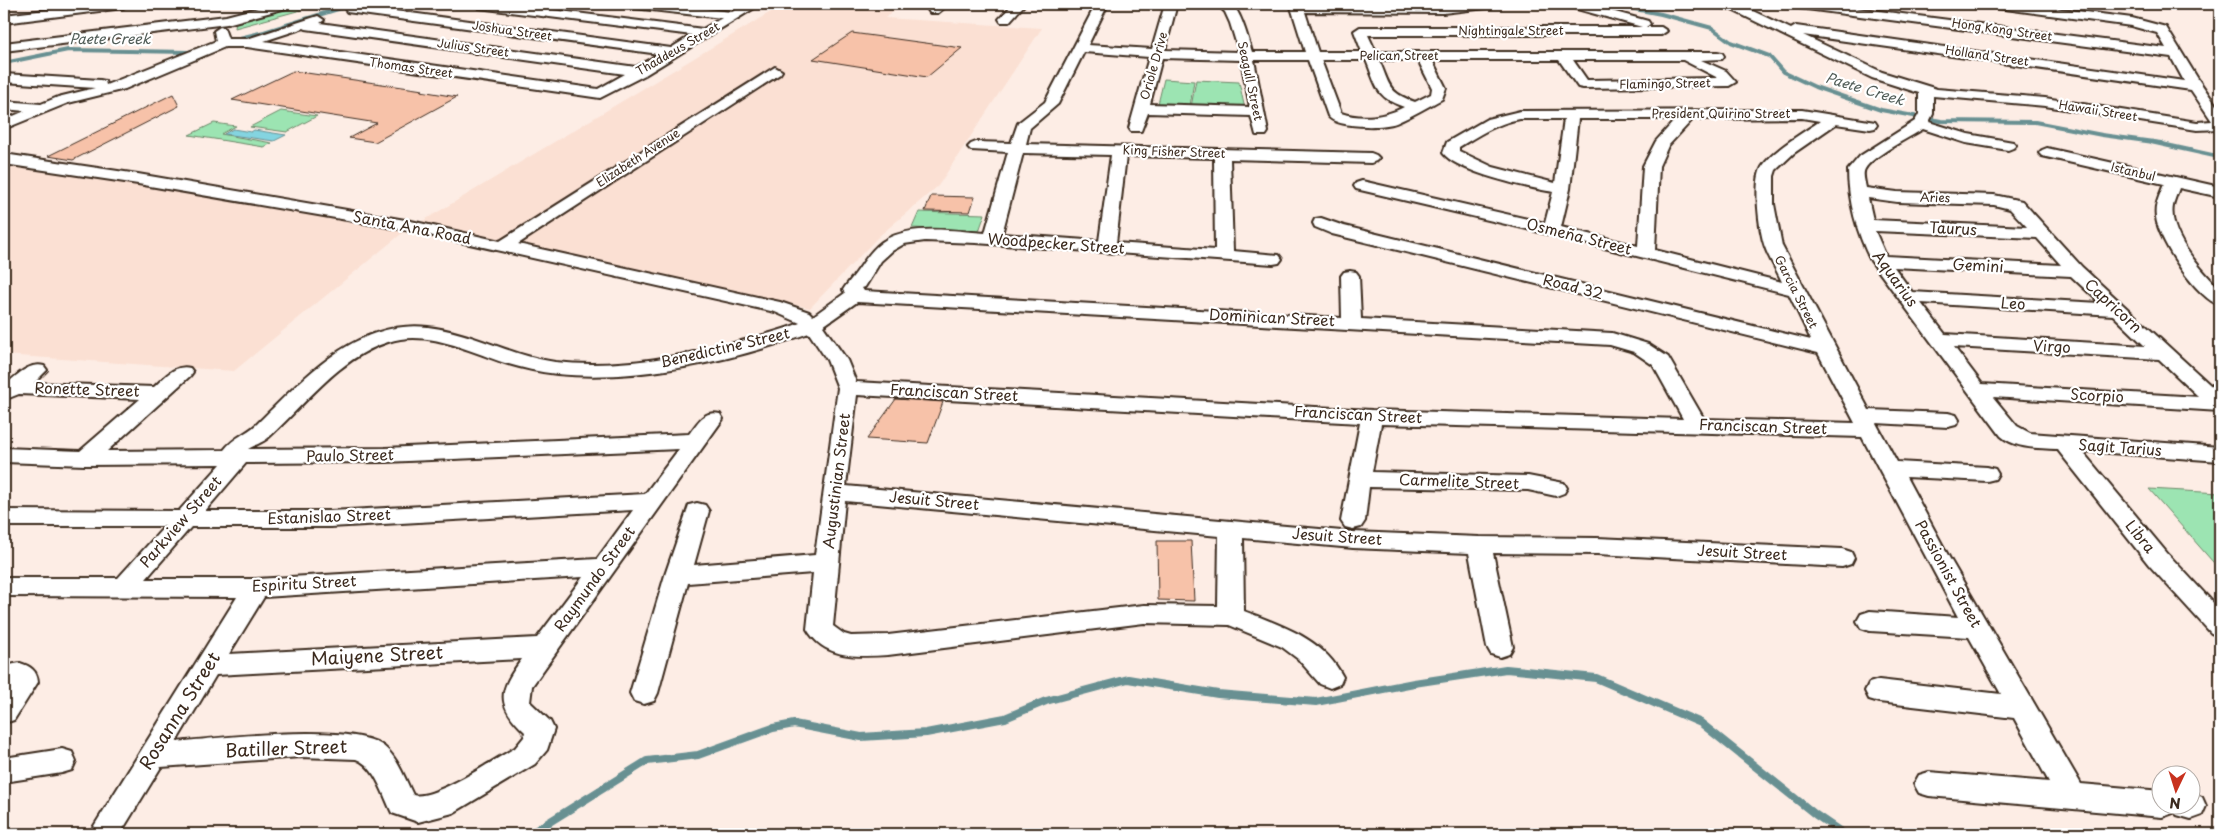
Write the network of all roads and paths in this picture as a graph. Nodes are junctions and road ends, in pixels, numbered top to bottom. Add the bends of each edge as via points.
1 (123, 4) edge
2 (286, 4) edge
3 (479, 4) edge
4 (634, 4) edge
5 (755, 4) edge
6 (1019, 4) edge
7 (1102, 4) edge
8 (1171, 4) edge
9 (1225, 4) edge
10 (1486, 4) edge
11 (1574, 4) edge
12 (1729, 4) edge
13 (1799, 4) edge
14 (1998, 4) edge
15 (1297, 6) edge
16 (596, 8) dead end
17 (347, 10) edge
18 (581, 16) junction
19 (735, 16) junction
20 (4, 19) edge
21 (1005, 19) dead end
22 (226, 20) junction
23 (306, 25) junction
24 (1779, 28) junction
25 (705, 34) junction
26 (546, 35) junction
27 (1667, 37) junction
28 (223, 43) junction
29 (247, 43) junction
30 (4, 47) edge
31 (1081, 48) junction
32 (674, 52) junction
33 (1158, 53) junction
34 (2174, 53) junction
35 (511, 54) junction
36 (1247, 56) junction
37 (1313, 56) junction
38 (1371, 56) junction
39 (1423, 56) junction
40 (1563, 56) junction
41 (1686, 56) junction
42 (1717, 56) dead end
43 (640, 72) junction
44 (775, 72) dead end
45 (469, 76) junction
46 (4, 78) edge
47 (120, 86) junction
48 (2194, 86) junction
49 (1926, 91) junction
50 (600, 94) joint
51 (4, 105) edge
52 (1416, 107) junction
53 (43, 108) junction
54 (1142, 108) junction
55 (1257, 112) junction
56 (1689, 114) junction
57 (1571, 115) junction
58 (1835, 118) junction
59 (1924, 120) junction
60 (4, 125) edge
61 (1870, 125) dead end
62 (1136, 128) dead end
63 (1261, 132) dead end
64 (2008, 144) dead end
65 (976, 147) dead end
66 (1017, 147) junction
67 (1119, 150) junction
68 (2047, 153) dead end
69 (1222, 154) junction
70 (1371, 158) dead end
71 (4, 159) edge
72 (2173, 181) junction
73 (1362, 186) dead end
74 (1562, 189) junction
75 (1860, 192) junction
76 (2220, 192) edge
77 (2010, 202) joint
78 (1321, 223) dead end
79 (1865, 225) junction
80 (1552, 230) junction
81 (2040, 233) junction
82 (992, 239) junction
83 (502, 247) junction
84 (1107, 248) junction
85 (1646, 253) junction
86 (1224, 256) junction
87 (1273, 259) dead end
88 (1880, 261) junction
89 (2076, 271) junction
90 (1350, 276) dead end
91 (856, 290) junction
92 (1794, 290) junction
93 (1908, 297) junction
94 (2219, 297) edge
95 (2118, 310) junction
96 (1352, 323) junction
97 (812, 324) junction
98 (1940, 340) junction
99 (1826, 349) junction
100 (2165, 353) junction
101 (36, 370) dead end
102 (183, 372) dead end
103 (848, 388) junction
104 (1976, 390) junction
105 (9, 392) edge
106 (160, 393) junction
107 (2220, 404) edge
108 (1372, 417) junction
109 (712, 419) dead end
110 (1948, 420) dead end
111 (1865, 423) junction
112 (1697, 425) junction
113 (2020, 438) joint
114 (697, 440) junction
115 (2065, 444) junction
116 (2220, 454) edge
117 (4, 455) edge
118 (239, 457) junction
119 (85, 458) junction
120 (1892, 468) junction
121 (1987, 474) dead end
122 (1361, 479) junction
123 (1556, 488) dead end
124 (834, 492) junction
125 (654, 501) junction
126 (697, 511) dead end
127 (4, 518) edge
128 (184, 519) junction
129 (1353, 521) dead end
130 (1231, 528) junction
131 (1479, 545) junction
132 (1842, 558) dead end
133 (827, 562) junction
134 (604, 567) junction
135 (677, 575) junction
136 (4, 587) edge
137 (124, 588) junction
138 (256, 588) junction
139 (1231, 616) junction
140 (1870, 620) dead end
141 (2220, 626) edge
142 (1977, 628) junction
143 (1500, 647) dead end
144 (545, 648) junction
145 (209, 665) junction
146 (4, 676) edge
147 (1330, 676) dead end
148 (1879, 691) dead end
149 (644, 693) dead end
150 (2022, 708) junction
151 (4, 712) edge
152 (153, 756) junction
153 (62, 761) dead end
154 (4, 770) edge
155 (1929, 784) dead end
156 (2073, 797) junction
157 (2152, 803) edge
158 (418, 810) joint
159 (104, 834) edge

1 - 20 street
2 - 22 street
3 - 18 street
4 - 19 street
5 - 19 street, Thaddeus Street
6 - 21 street
7 - 31 street
8 - 33 street, Oriole Drive
9 - 36 street, Seagull Street via 1232,10
10 - 15 street via 1448,9
11 - 27 street via 1637,22
12 - 24 street, Hawaii Street
13 - 34 street, Hong Kong Street
14 - 34 street, Hawaii Street via 2149,25 2162,30
15 - 37 street
16 - 18 street
17 - 23 street
17 - 26 street, Joshua Street
18 - 25 street
18 - 26 street
19 - 25 street, Thaddeus Street
22 - 28 street via 221,28
22 - 30 street
23 - 29 street
23 - 35 street, Julius Street
24 - 48 street, Holland Street
24 - 49 street, Hawaii Street via 1878,75
25 - 32 street, Thaddeus Street
26 - 32 street, Joshua Street
26 - 35 street
27 - 38 street, Nightingale Street via 1360,31
27 - 41 street
28 - 29 street, Thomas Street
28 - 47 street
29 - 45 street, Thomas Street
31 - 33 street, Pelican Street
31 - 66 street via 1050,104 1022,126
32 - 43 street, Thaddeus Street
33 - 36 street, Pelican Street
33 - 54 street, Oriole Drive
34 - 48 street, Hawaii Street
35 - 43 street, Julius Street
35 - 45 street
36 - 37 street, Pelican Street
36 - 55 street, Seagull Street
37 - 38 street, Pelican Street
37 - 52 street via 1335,116 1339,118 1350,121 1390,120
38 - 39 street, Pelican Street
38 - 52 street via 1387,94
39 - 40 street, Pelican Street
39 - 52 street via 1440,91
40 - 41 street, Pelican Street
40 - 41 street, Flamingo Street via 1584,84 1729,82
41 - 42 street, Pelican Street
43 - 50 street, Thaddeus Street
44 - 83 street, Elizabeth Avenue
45 - 50 street, Thomas Street
46 - 47 street
47 - 53 street
48 - 49 street, Hawaii Street via 2219,124 2197,126 2026,100
49 - 59 street
51 - 53 street
53 - 60 street
54 - 55 street
54 - 62 street, Oriole Drive
55 - 63 street, Seagull Street
56 - 57 street, President Quirino Street
56 - 58 street, President Quirino Street via 1802,114
56 - 85 street via 1662,143 1652,161
57 - 74 street
57 - 74 street, President Quirino Street via 1520,115 1495,120 1482,125 1450,149 1450,153 1460,160 1526,182
58 - 61 street, President Quirino Street
58 - 92 street, Garcia Street via 1776,160 1766,176 1766,204 1773,246
59 - 64 street via 1966,138
59 - 75 street, Aquarius via 1859,165 1856,177
65 - 66 street, King Fisher Street
66 - 67 street, King Fisher Street
66 - 82 street
67 - 69 street, King Fisher Street
67 - 84 street
68 - 72 street, Istanbul
69 - 70 street, King Fisher Street
69 - 86 street
71 - 83 street, Santa Ana Road via 411,226
72 - 76 street, Istanbul
72 - 94 street via 2164,209 2168,229 2179,254
73 - 80 street, Osmeña Street
74 - 80 street
75 - 77 street, Aries via 1897,197
75 - 79 street, Aquarius
77 - 81 street, Capricorn
78 - 99 street, Road 32 via 1338,230
79 - 81 street, Taurus
79 - 88 street, Aquarius
80 - 85 street, Osmeña Street
81 - 89 street, Capricorn
82 - 84 street, Woodpecker Street
82 - 91 street, Woodpecker Street via 919,236 898,240 875,258
83 - 97 street, Santa Ana Road via 780,308 802,316
84 - 86 street, Woodpecker Street
85 - 92 street, Osmeña Street
86 - 87 street, Woodpecker Street
88 - 89 street, Gemini
88 - 93 street, Aquarius
89 - 95 street, Capricorn
90 - 96 street
91 - 96 street, Dominican Street
91 - 97 street
92 - 99 street, Garcia Street
93 - 95 street, Leo
93 - 98 street, Aquarius
95 - 100 street, Capricorn
96 - 112 street, Dominican Street via 1593,336 1627,343 1642,348 1661,361
97 - 103 street, Augustinian Street via 837,360
97 - 118 street, Benedictine Street via 788,334 691,360 604,369 530,363 436,333 392,334 343,358 258,435 241,444
98 - 100 street, Virgo
98 - 104 street, Aquarius
99 - 111 street, Passionist Street
100 - 107 street, Capricorn
101 - 105 street
102 - 106 street
103 - 108 street, Franciscan Street
103 - 124 street, Augustinian Street
104 - 107 street, Scorpio
104 - 113 street, Aquarius via 2009,430
105 - 106 street, Ronette Street
106 - 119 street
108 - 112 street, Franciscan Street
108 - 122 street
109 - 114 street, Raymundo Street
110 - 111 street, Franciscan Street
111 - 112 street, Franciscan Street
111 - 120 street, Passionist Street
113 - 115 street, Sagit Tarius
114 - 118 street, Paulo Street via 386,455
114 - 125 street, Raymundo Street
115 - 116 street, Sagit Tarius
115 - 141 street, Libra via 2158,559
117 - 119 street, Paulo Street
118 - 119 street, Paulo Street
118 - 128 street, Parkview Street
120 - 121 street
120 - 142 street, Passionist Street
122 - 123 street, Carmelite Street via 1528,483
122 - 129 street
124 - 130 street, Jesuit Street
124 - 133 street, Augustinian Street
125 - 128 street, Estanislao Street via 330,519
125 - 134 street, Raymundo Street
126 - 135 street
127 - 128 street, Estanislao Street
128 - 137 street, Parkview Street
130 - 131 street, Jesuit Street via 1353,540
130 - 139 street
131 - 132 street, Jesuit Street via 1597,546
131 - 143 street
133 - 135 street
133 - 139 street, Augustinian Street via 820,629 832,642 856,647 1144,614
134 - 138 street, Espiritu Street
134 - 144 street, Raymundo Street
135 - 149 street
136 - 137 street, Espiritu Street
137 - 138 street, Espiritu Street
138 - 145 street, Rosanna Street
139 - 147 street via 1291,640
140 - 142 street
142 - 150 street, Passionist Street
144 - 145 street, Maiyene Street
144 - 158 street, Raymundo Street via 520,682 514,698 540,729 537,742 525,756 442,804
145 - 152 street, Rosanna Street
146 - 151 street via 20,674 24,677
148 - 150 street
150 - 156 street, Passionist Street
152 - 158 street, Batiller Street via 328,744 361,747 378,760 403,804
152 - 159 street, Rosanna Street
153 - 154 street
155 - 156 street
156 - 157 street

